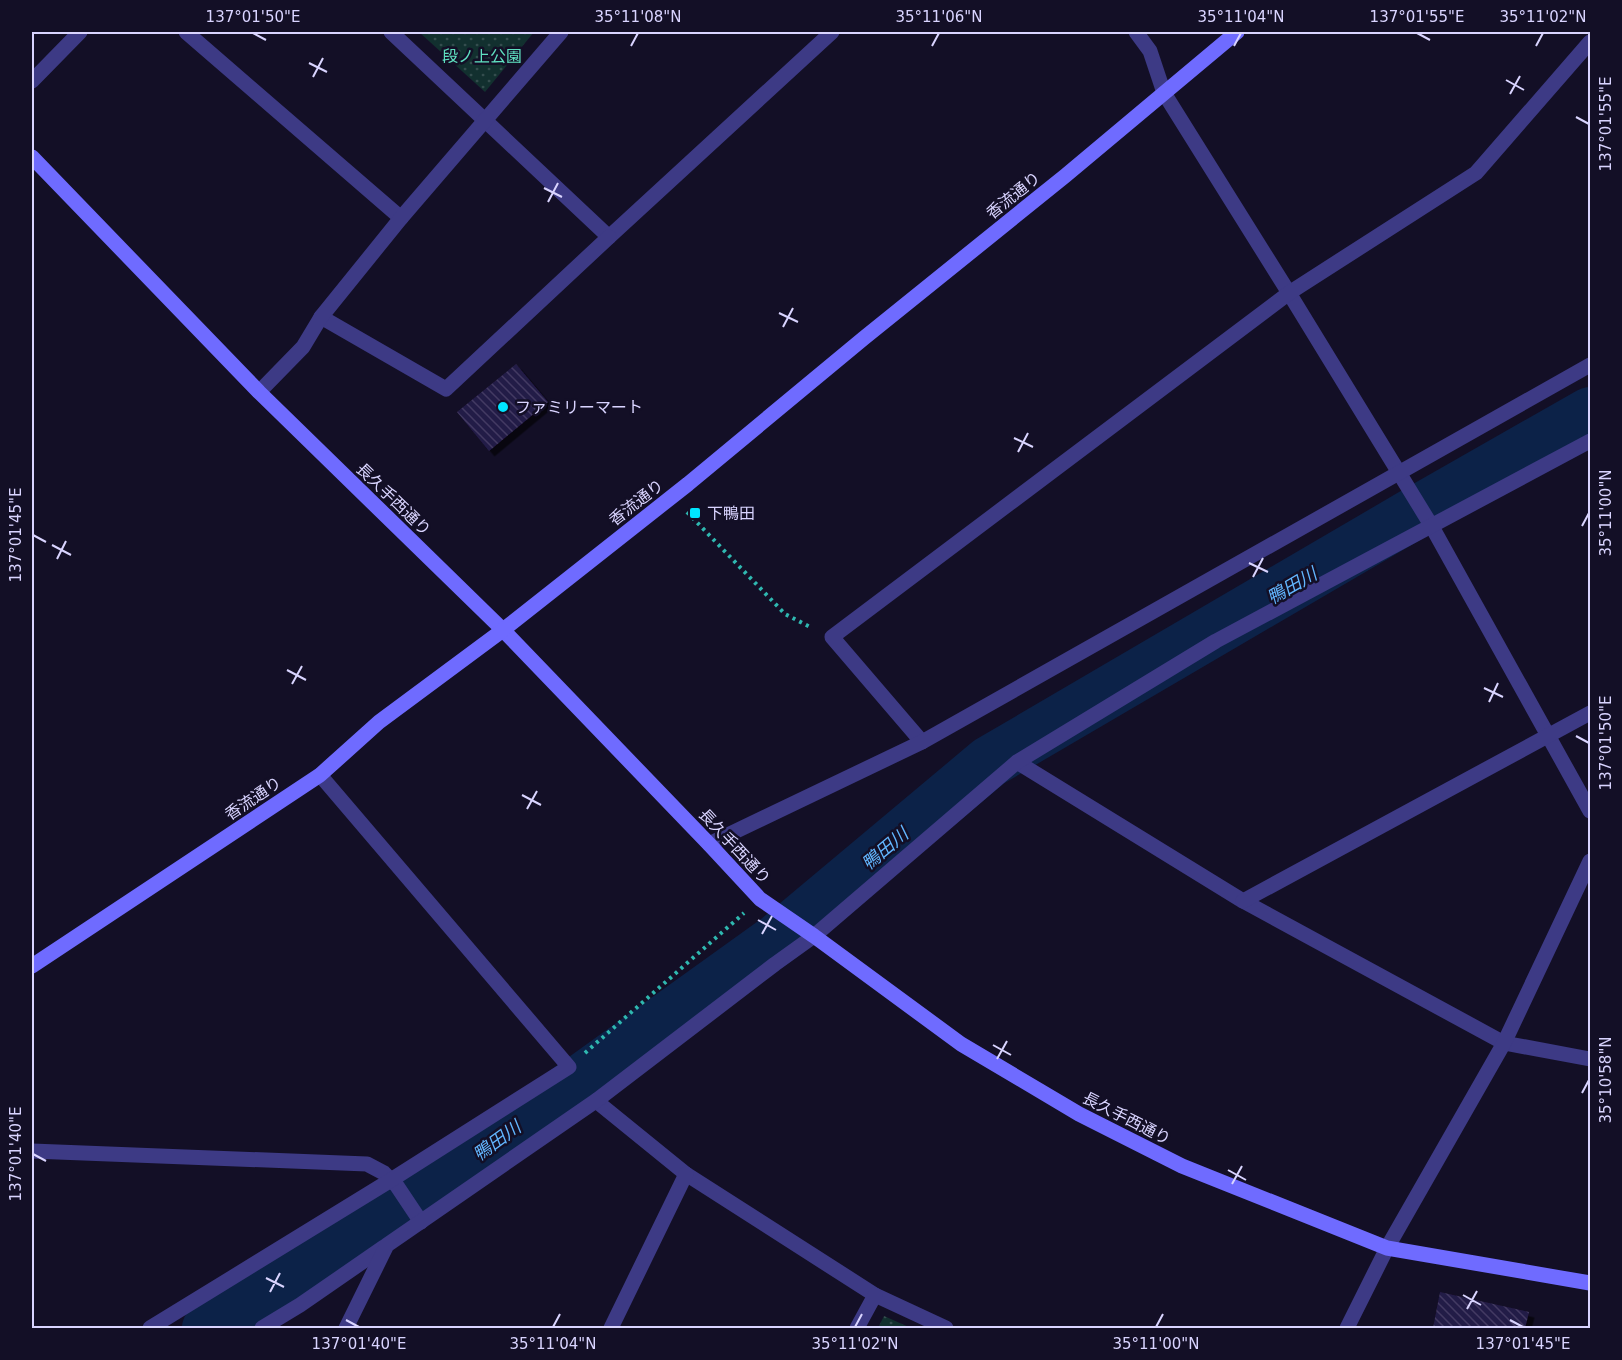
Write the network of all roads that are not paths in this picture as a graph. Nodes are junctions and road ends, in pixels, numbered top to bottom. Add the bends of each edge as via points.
1 (80, 32) edge
2 (186, 32) edge
3 (391, 32) edge
4 (561, 32) edge
5 (832, 32) edge
6 (1136, 32) edge
7 (1237, 32) edge
8 (1590, 42) edge
9 (32, 81) edge
10 (1164, 93) junction
11 (485, 121) junction
12 (32, 157) edge
13 (401, 218) junction
14 (609, 237) junction
15 (1289, 293) junction
16 (321, 316) junction
17 (1590, 365) edge
18 (259, 392) junction
19 (1590, 441) edge
20 (1399, 473) junction
21 (1431, 525) junction
22 (503, 630) junction
23 (1590, 713) edge
24 (1548, 736) junction
25 (922, 742) junction
26 (1017, 762) junction
27 (320, 775) junction
28 (1590, 811) edge
29 (709, 844) junction
30 (1590, 861) edge
31 (1243, 901) junction
32 (814, 936) junction
33 (32, 966) edge
34 (1504, 1043) junction
35 (1590, 1059) edge
36 (597, 1100) junction
37 (32, 1151) edge
38 (686, 1174) junction
39 (391, 1180) junction
40 (421, 1222) junction
41 (387, 1245) junction
42 (1387, 1248) junction
43 (1590, 1283) edge
44 (875, 1295) junction
45 (150, 1329) edge
46 (262, 1329) edge
47 (346, 1329) edge
48 (611, 1329) edge
49 (858, 1329) edge
50 (946, 1329) edge
51 (1347, 1329) edge

1 - 9 street
2 - 13 street
3 - 11 street
4 - 11 street
5 - 14 street
6 - 10 street via 1150,51
7 - 10 street, 香流通り
8 - 15 street via 1476,173
10 - 15 street
10 - 22 street, 香流通り via 688,484
11 - 13 street
11 - 14 street
12 - 18 street, 長久手西通り
13 - 16 street
14 - 16 street via 446,389
15 - 20 street
15 - 25 street via 832,637
16 - 18 street via 303,347
17 - 20 street
18 - 22 street, 長久手西通り
19 - 21 street
20 - 21 street
20 - 25 street
21 - 24 street
21 - 26 street via 1216,641
22 - 27 street, 香流通り via 379,722
22 - 29 street, 長久手西通り
23 - 24 street
24 - 28 street
24 - 31 street
25 - 29 street
26 - 31 street
26 - 32 street
27 - 33 street, 香流通り
27 - 39 street via 569,1067
29 - 32 street, 長久手西通り via 760,899
30 - 34 street
31 - 34 street
32 - 36 street
32 - 42 street, 長久手西通り via 961,1044 1079,1114 1182,1166
34 - 35 street
34 - 42 street
36 - 38 street
36 - 40 street
37 - 39 street via 350,1162 368,1164
38 - 44 street
38 - 48 street
39 - 40 street
39 - 45 street
40 - 41 street
41 - 46 street
41 - 47 street
42 - 43 street, 長久手西通り
42 - 51 street
44 - 49 street
44 - 50 street

